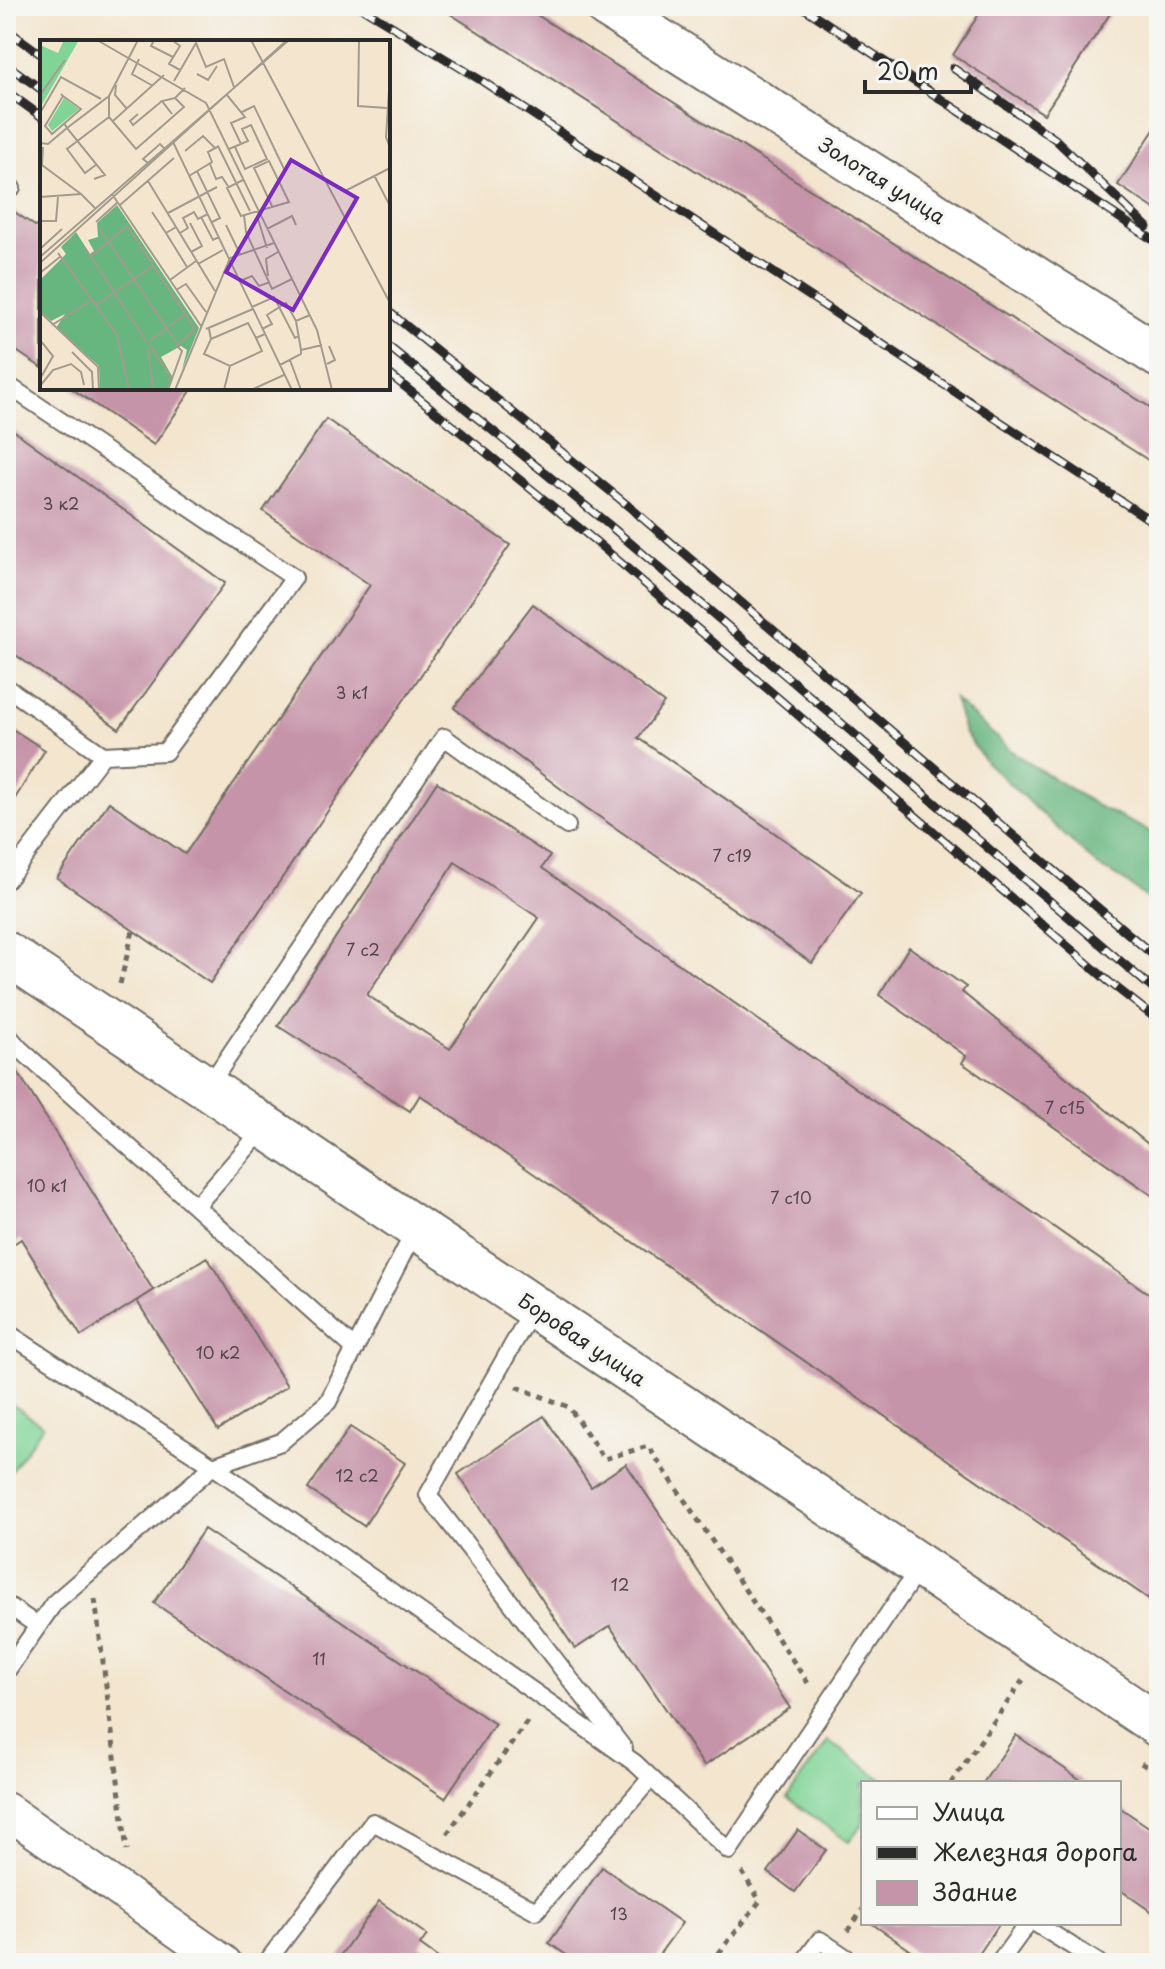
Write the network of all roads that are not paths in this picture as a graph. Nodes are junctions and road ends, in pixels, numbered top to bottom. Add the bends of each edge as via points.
1 (606, 6) edge
2 (1159, 356) edge
3 (6, 384) edge
4 (6, 687) edge
5 (103, 755) junction
6 (567, 826) dead end
7 (6, 881) edge
8 (6, 953) edge
9 (6, 1033) edge
10 (207, 1088) junction
11 (265, 1127) junction
12 (196, 1206) junction
13 (416, 1228) junction
14 (534, 1307) junction
15 (6, 1332) edge
16 (355, 1349) junction
17 (213, 1466) junction
18 (920, 1566) junction
19 (6, 1604) edge
20 (38, 1626) junction
21 (6, 1672) edge
22 (1159, 1726) edge
23 (635, 1763) junction
24 (651, 1778) junction
25 (6, 1810) edge
26 (1027, 1925) edge
27 (1038, 1925) edge
28 (224, 1963) edge
29 (266, 1963) edge
30 (803, 1963) edge
31 (854, 1963) edge
32 (999, 1963) edge
33 (1099, 1963) edge

1 - 2 street, Золотая улица
3 - 5 lane via 294,578 165,752
4 - 5 lane
5 - 7 lane
6 - 10 lane via 444,737
8 - 10 street, Боровая улица
9 - 12 lane
10 - 11 street, Боровая улица
11 - 12 lane
11 - 13 street, Боровая улица
12 - 16 lane
13 - 14 street, Боровая улица
13 - 16 lane
14 - 18 street, Боровая улица
14 - 23 lane via 428,1495
15 - 17 lane
16 - 17 lane via 328,1402 281,1442
17 - 20 lane via 54,1603
17 - 23 lane
18 - 22 street, Боровая улица
18 - 24 lane via 729,1851
19 - 20 lane
20 - 21 lane
23 - 24 lane
24 - 29 lane via 536,1911 373,1822
25 - 28 street
26 - 32 lane
27 - 33 lane
30 - 31 lane via 820,1940

